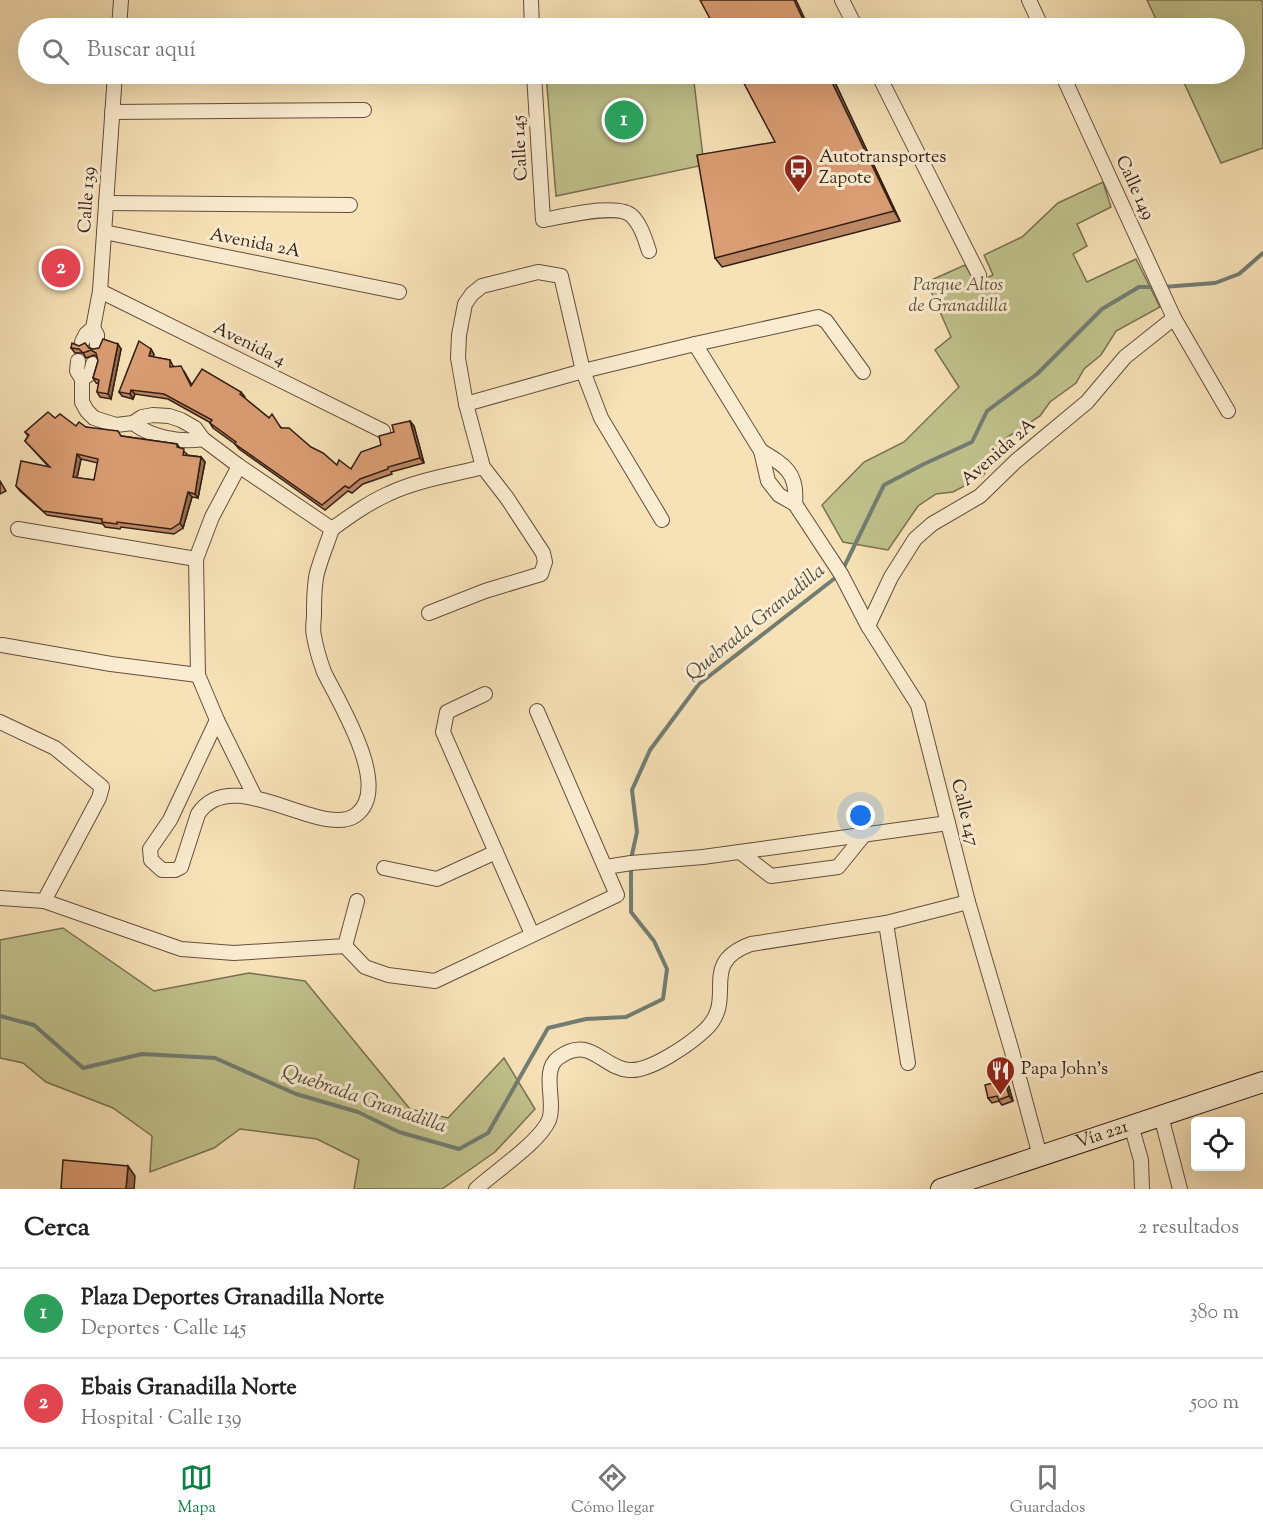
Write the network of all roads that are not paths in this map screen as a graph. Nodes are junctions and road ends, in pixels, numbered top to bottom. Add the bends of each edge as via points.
1 (121, 0) edge
2 (531, 0) edge
3 (842, 0) edge
4 (1029, 0) edge
5 (120, 18) edge
6 (532, 18) edge
7 (851, 18) edge
8 (1037, 18) edge
9 (114, 84) edge
10 (535, 84) edge
11 (883, 84) edge
12 (1067, 84) edge
13 (364, 110) dead end
14 (112, 112) junction
15 (106, 203) junction
16 (350, 205) dead end
17 (104, 232) junction
18 (649, 251) dead end
19 (979, 274) dead end
20 (100, 291) junction
21 (399, 292) dead end
22 (1174, 318) junction
23 (93, 328) junction
24 (82, 342) edge
25 (695, 344) junction
26 (97, 345) dead end
27 (78, 361) dead end
28 (93, 364) dead end
29 (583, 371) junction
30 (863, 372) dead end
31 (82, 379) junction
32 (466, 404) junction
33 (1228, 411) dead end
34 (133, 423) junction
35 (383, 431) dead end
36 (203, 440) junction
37 (761, 451) junction
38 (239, 466) junction
39 (483, 467) junction
40 (795, 504) junction
41 (662, 520) dead end
42 (18, 529) dead end
43 (332, 529) junction
44 (196, 559) junction
45 (429, 613) dead end
46 (868, 626) junction
47 (2, 645) dead end
48 (198, 675) junction
49 (485, 694) dead end
50 (537, 711) dead end
51 (217, 720) junction
52 (0, 722) edge
53 (255, 797) junction
54 (948, 823) junction
55 (864, 835) junction
56 (496, 852) junction
57 (740, 852) junction
58 (606, 867) junction
59 (384, 868) dead end
60 (0, 898) edge
61 (44, 901) junction
62 (357, 901) dead end
63 (968, 902) junction
64 (886, 923) junction
65 (532, 934) junction
66 (345, 946) junction
67 (908, 1063) dead end
68 (1263, 1082) edge
69 (1161, 1116) junction
70 (1131, 1125) junction
71 (1040, 1156) junction
72 (476, 1189) edge
73 (941, 1189) edge
74 (1142, 1189) edge
75 (1180, 1189) edge

1 - 5 street
2 - 6 street
3 - 7 street
4 - 8 street
9 - 14 street, Calle 139
10 - 18 street, Calle 145 via 543,220 622,211 632,215
11 - 19 street
12 - 22 street, Calle 149
13 - 14 street
14 - 15 street, Calle 139
15 - 16 street
15 - 17 street, Calle 139
17 - 20 street, Calle 139
17 - 21 street, Avenida 2A
20 - 23 street, Calle 139
20 - 35 street, Avenida 4
22 - 33 street, Calle 149
22 - 46 street, Avenida 2A via 1125,357 1087,402 1016,460 980,496 932,524 915,539 891,577
23 - 24 street
23 - 26 street
25 - 29 street
25 - 30 street via 818,317 826,321
25 - 37 street
27 - 31 street via 77,371
28 - 31 street via 91,373
29 - 32 street
29 - 32 street via 561,276 538,272 482,286 465,304 459,335 458,358
29 - 41 street via 602,418
31 - 34 street via 82,402 94,418 116,425
32 - 39 street
34 - 36 street via 166,437
34 - 36 street via 142,417 169,416 195,428
36 - 38 street
37 - 40 street via 768,481 779,495
37 - 40 street via 783,465 794,480
38 - 43 street
38 - 44 street via 212,517
39 - 43 street via 389,493
39 - 45 street via 539,546 544,568 541,574
40 - 46 street, Calle 147 via 841,574
42 - 44 street
43 - 53 street via 316,575 313,634 323,669 364,754 368,790 359,813 342,819
44 - 48 street
46 - 54 street, Calle 147 via 918,705
47 - 48 street
48 - 51 street
49 - 56 street via 447,712 443,732
50 - 58 street
51 - 53 street
51 - 53 street via 170,820 150,849 151,860 162,870 178,869 203,806 215,798
52 - 61 street via 55,748 102,787
54 - 55 street
54 - 63 street, Calle 147
55 - 57 street
55 - 57 street via 837,867 771,876
56 - 59 street via 437,879
56 - 65 street
57 - 58 street
58 - 65 street via 617,896
60 - 61 street
61 - 66 street via 181,949 234,953
62 - 66 street
63 - 64 street
63 - 71 street, Calle 147
64 - 67 street
64 - 72 street via 751,944 733,952 721,967 719,1003 708,1028 650,1066 628,1070 589,1050 569,1052 557,1059 550,1076 549,1121 521,1152
65 - 66 street via 435,981 388,975 365,967
68 - 69 main road, Vía 221
69 - 70 main road, Vía 221
69 - 75 street
70 - 71 main road, Vía 221
70 - 74 street via 1141,1160
71 - 73 main road, Vía 221

